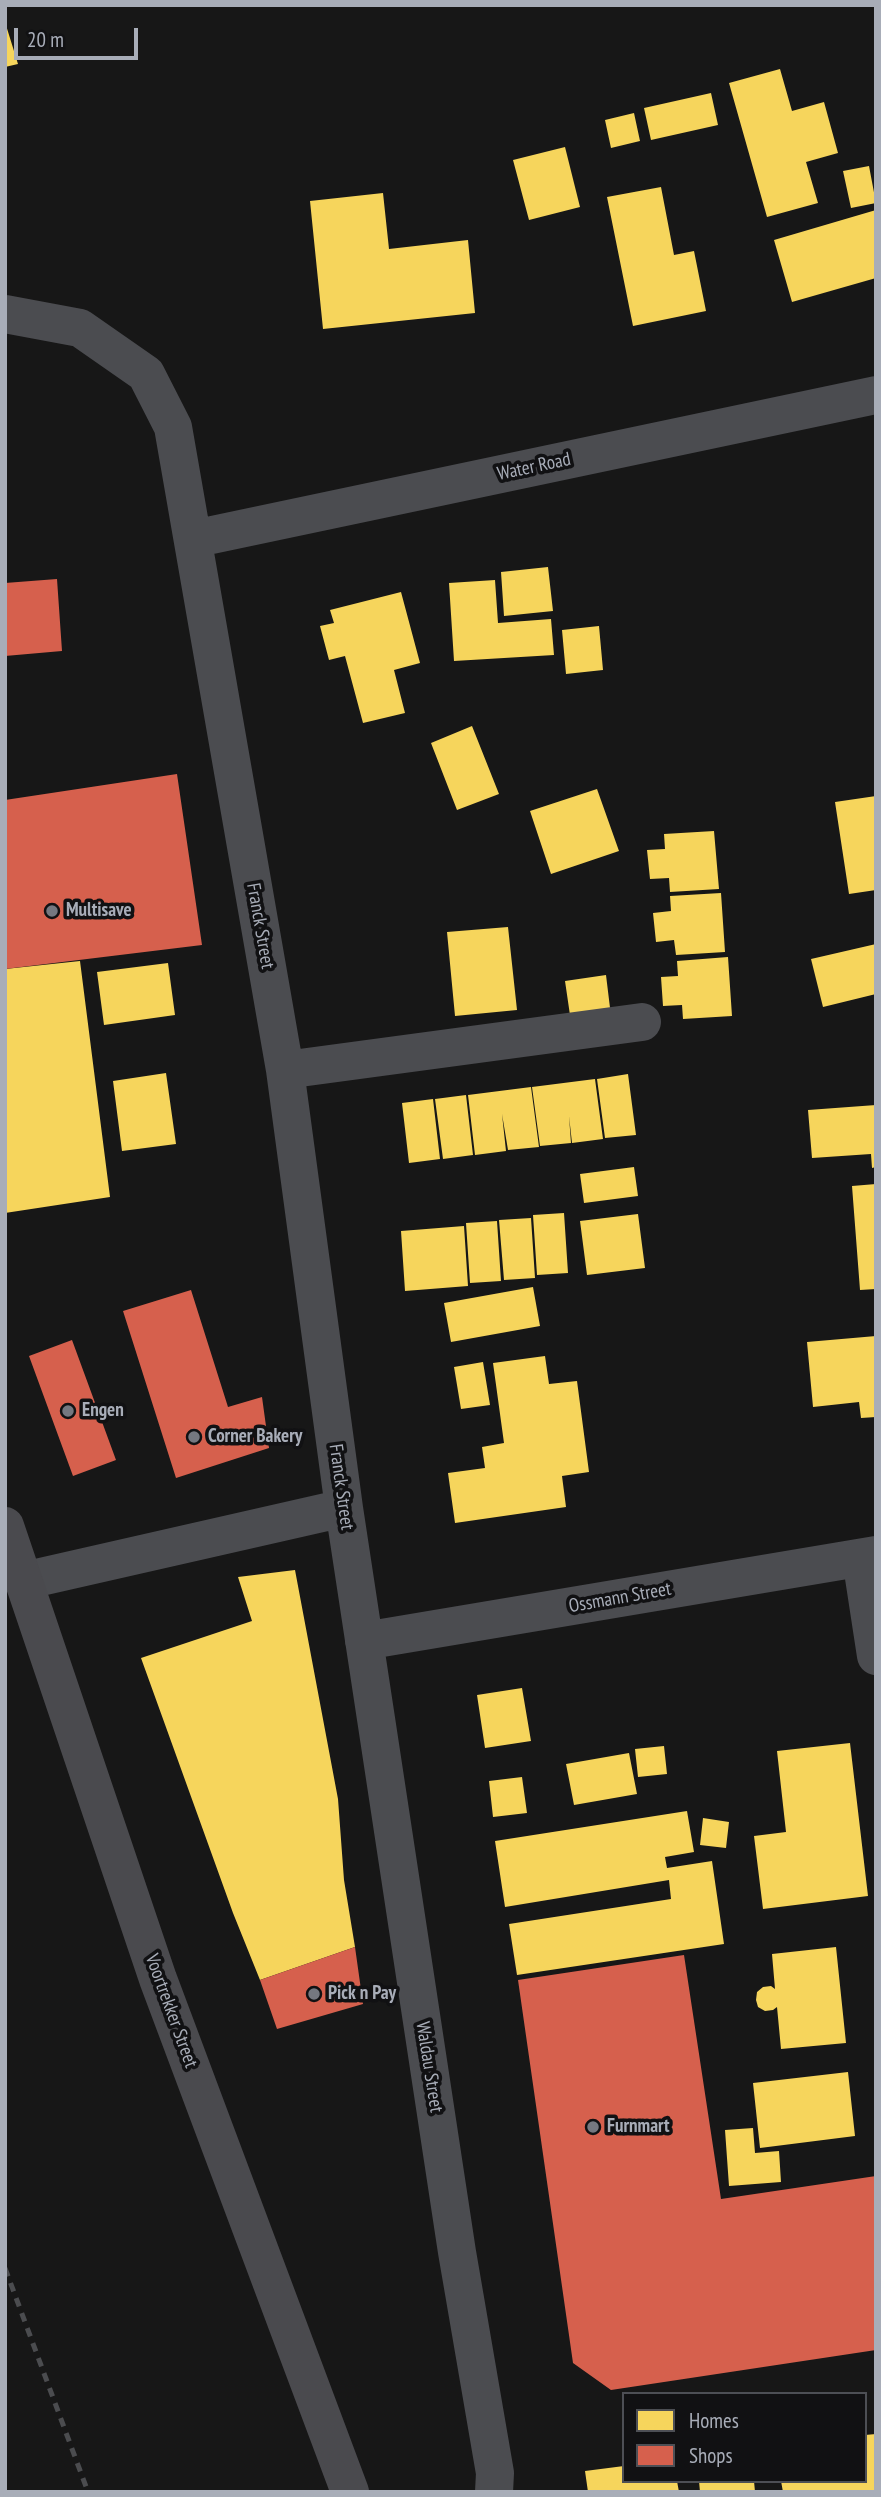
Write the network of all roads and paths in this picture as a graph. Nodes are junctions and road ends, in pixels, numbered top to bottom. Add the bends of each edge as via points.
1 (5, 314) edge
2 (876, 395) edge
3 (193, 539) junction
4 (642, 1022) dead end
5 (285, 1070) junction
6 (344, 1508) junction
7 (5, 1526) edge
8 (868, 1557) edge
9 (23, 1581) junction
10 (364, 1641) junction
11 (876, 1656) edge
12 (350, 2492) edge
13 (494, 2492) edge

1 - 3 street, Franck Street via 80,328 146,374 173,427
2 - 3 street, Water Road
3 - 5 street, Franck Street
4 - 5 street
5 - 6 street, Franck Street
6 - 9 street
6 - 10 street, Franck Street
7 - 9 main road, Voortrekker Street
8 - 10 street, Ossmann Street
8 - 11 street
9 - 12 main road, Voortrekker Street via 158,1979
10 - 13 street, Waldau Street via 495,2473

